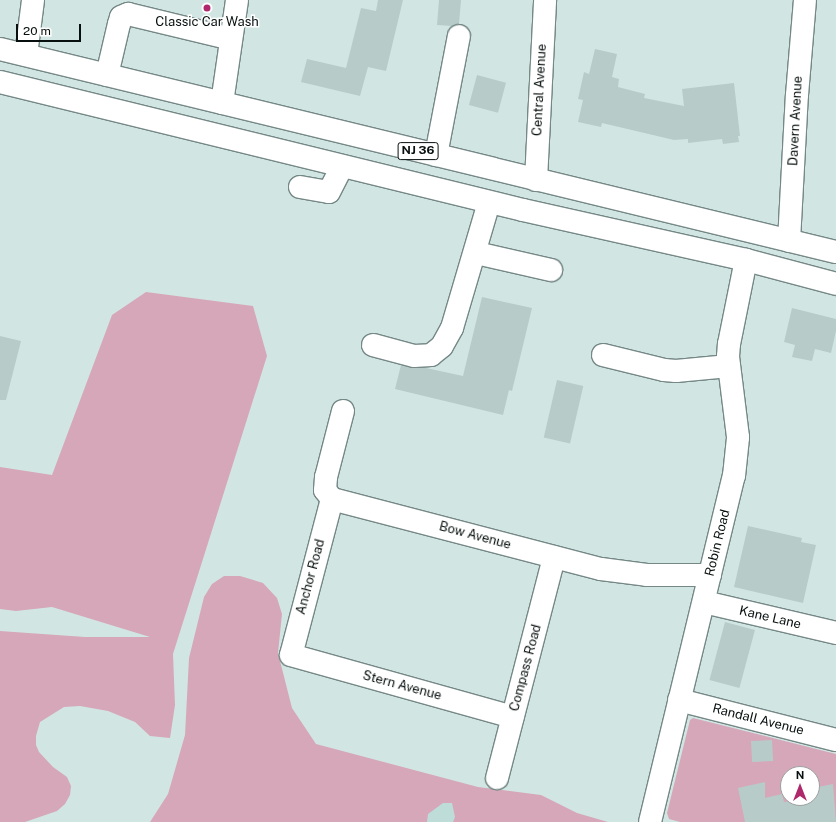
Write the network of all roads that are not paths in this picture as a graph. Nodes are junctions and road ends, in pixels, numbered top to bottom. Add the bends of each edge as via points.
1 (33, 0) edge
2 (237, 0) edge
3 (545, 0) edge
4 (805, 0) edge
5 (459, 36) dead end
6 (231, 39) junction
7 (0, 49) edge
8 (26, 55) junction
9 (107, 75) junction
10 (0, 82) edge
11 (222, 103) junction
12 (436, 155) junction
13 (342, 166) junction
14 (536, 180) junction
15 (300, 187) dead end
16 (490, 202) junction
17 (789, 242) junction
18 (836, 252) edge
19 (476, 253) junction
20 (746, 260) junction
21 (551, 270) dead end
22 (836, 284) edge
23 (373, 345) dead end
24 (603, 355) dead end
25 (729, 366) junction
26 (343, 411) dead end
27 (332, 499) junction
28 (554, 557) junction
29 (710, 575) junction
30 (704, 602) junction
31 (836, 633) edge
32 (291, 655) joint
33 (679, 700) junction
34 (513, 717) junction
35 (836, 740) edge
36 (497, 778) dead end
37 (650, 822) edge

1 - 8 main road
2 - 6 main road
3 - 14 main road, Central Avenue
4 - 17 main road, Davern Avenue
5 - 12 main road
6 - 9 main road via 128,14 121,17 118,24
6 - 11 main road
7 - 8 main road, NJ 36
8 - 9 main road, NJ 36
9 - 11 main road, NJ 36
10 - 13 main road, NJ 36
11 - 12 main road, NJ 36
12 - 14 main road, NJ 36
13 - 15 main road via 329,192
13 - 16 main road, NJ 36
14 - 17 main road, NJ 36
16 - 19 main road
16 - 20 main road, NJ 36
17 - 18 main road, NJ 36
19 - 21 main road
19 - 23 main road via 452,328 442,346 431,355 414,356
20 - 22 main road, NJ 36
20 - 25 main road, Robin Road via 729,344
24 - 25 main road via 664,370 688,371
25 - 29 main road, Robin Road via 738,437 737,457
26 - 27 main road via 326,477 325,490
27 - 28 main road, Bow Avenue
27 - 32 main road, Anchor Road
28 - 29 main road, Bow Avenue via 628,573
28 - 34 main road, Compass Road
29 - 30 main road, Robin Road
30 - 31 main road, Kane Lane
30 - 33 main road, Robin Road
32 - 34 main road, Stern Avenue
33 - 35 main road, Randall Avenue
33 - 37 main road, Robin Road
34 - 36 main road, Compass Road

